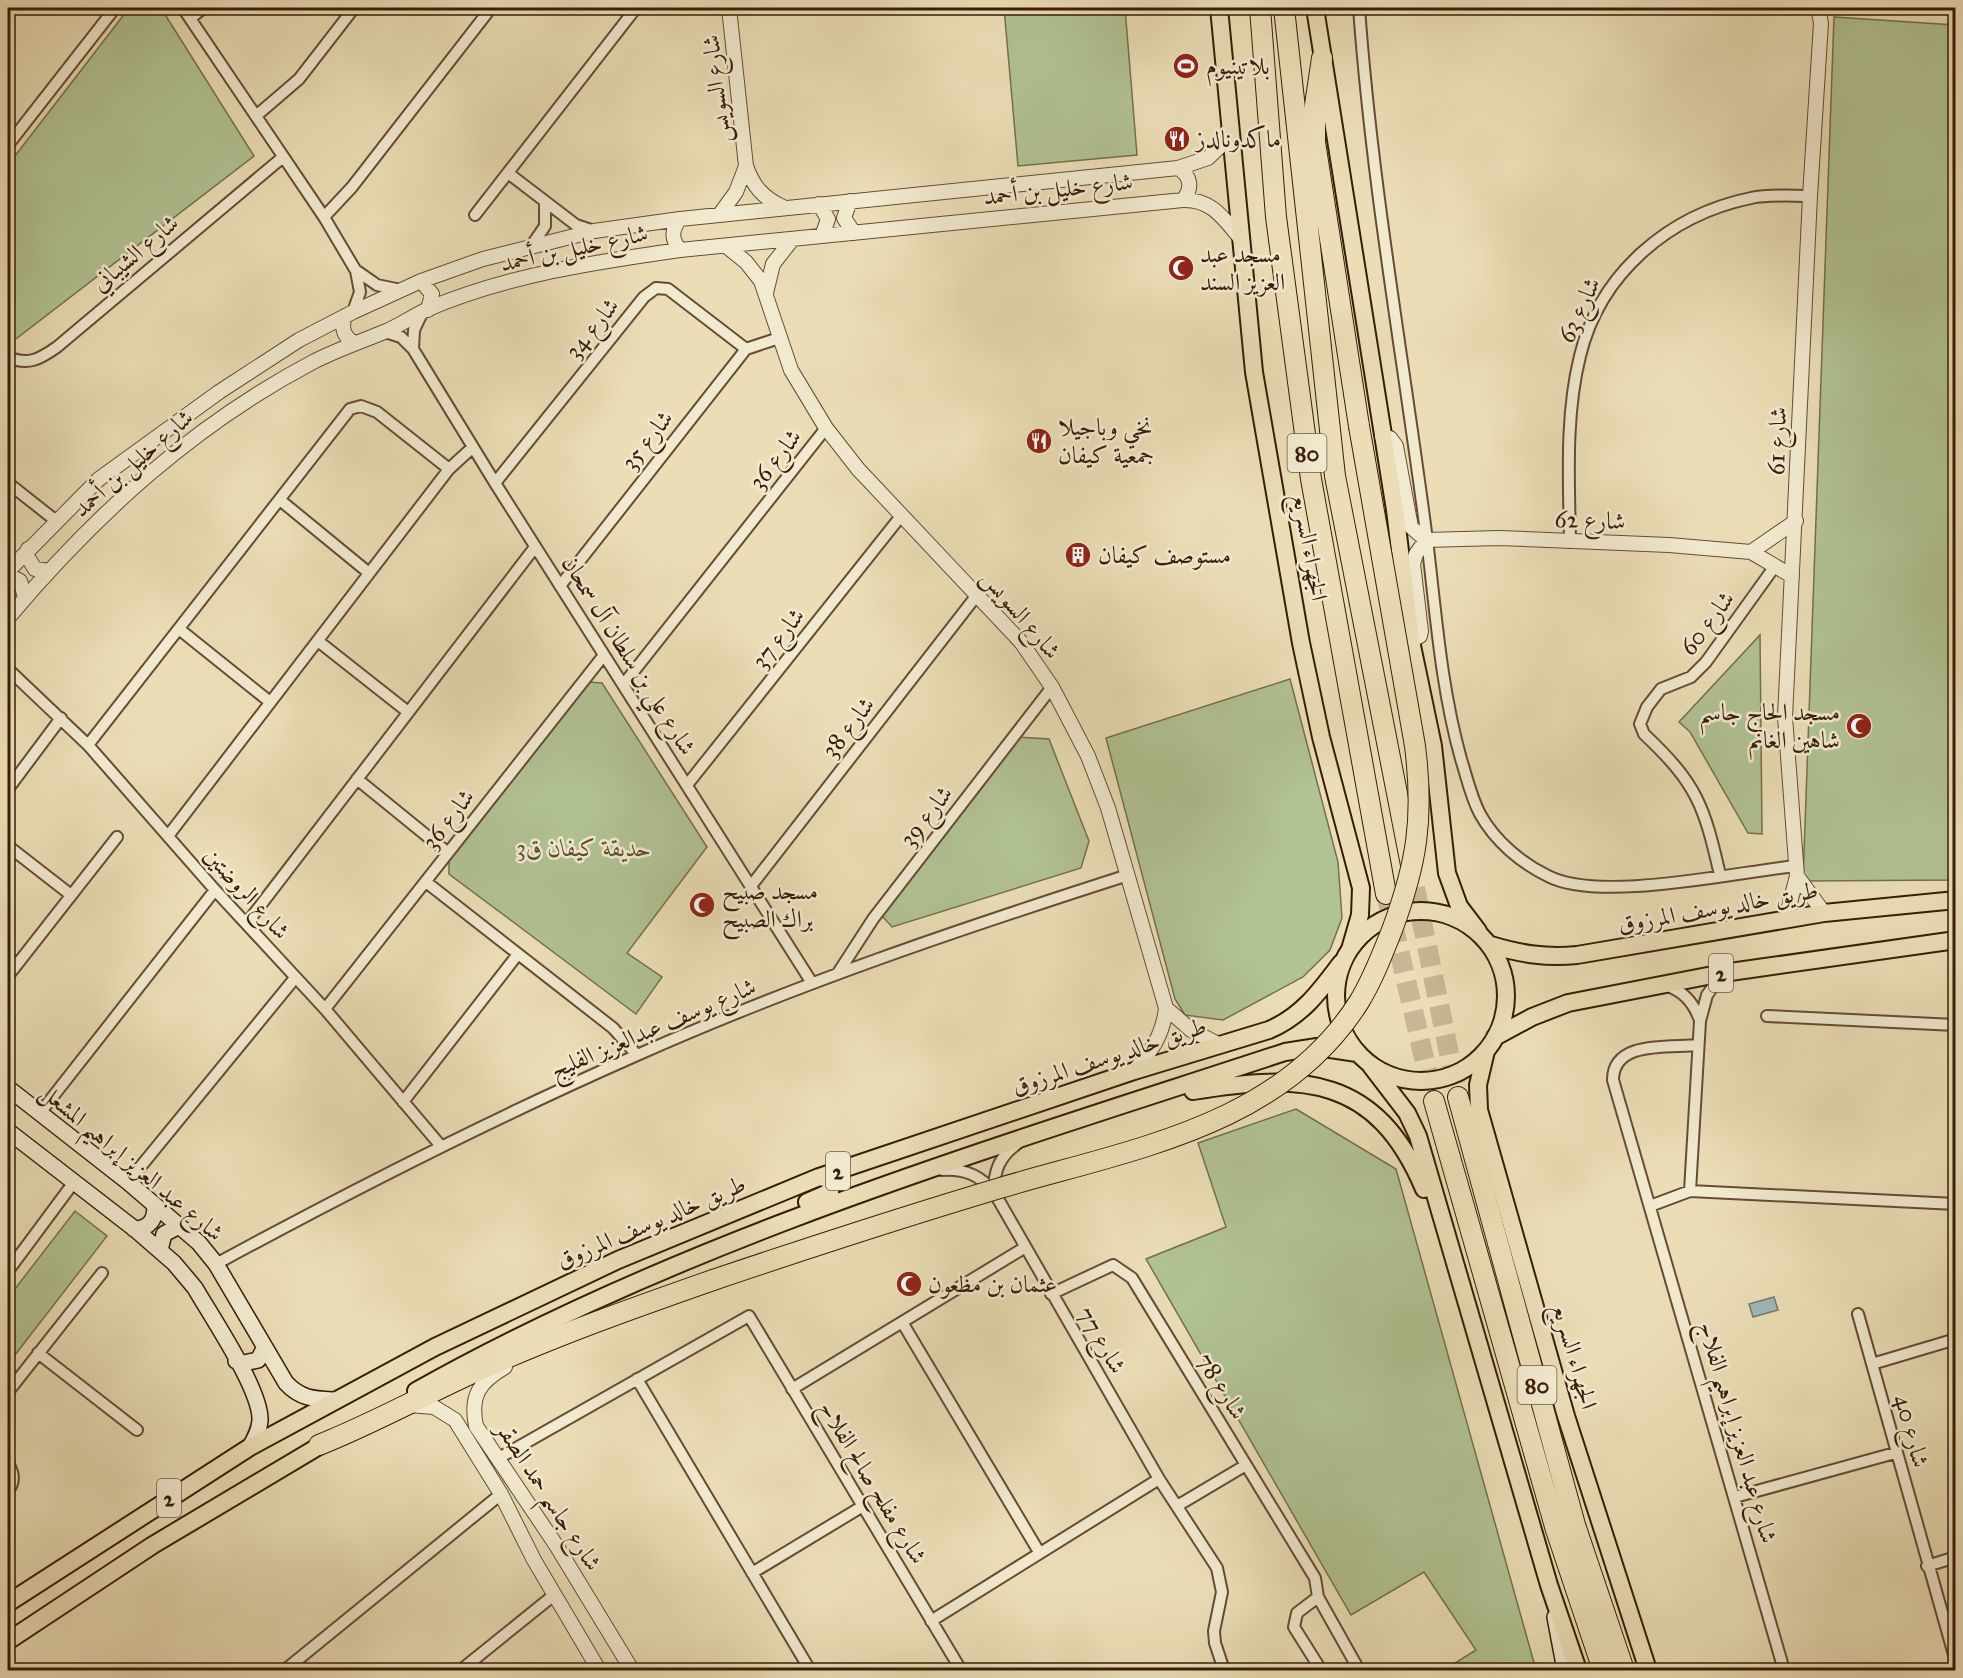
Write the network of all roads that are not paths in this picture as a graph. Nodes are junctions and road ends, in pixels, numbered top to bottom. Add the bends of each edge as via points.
1 (115, 8) edge
2 (183, 8) edge
3 (204, 8) edge
4 (354, 8) edge
5 (491, 8) edge
6 (636, 8) edge
7 (729, 8) edge
8 (1219, 8) edge
9 (1260, 8) edge
10 (1284, 8) edge
11 (1315, 8) edge
12 (1359, 8) edge
13 (1818, 8) edge
14 (191, 18) junction
15 (1322, 58) junction
16 (256, 116) junction
17 (1230, 137) junction
18 (8, 145) edge
19 (283, 157) junction
20 (746, 166) junction
21 (1179, 168) junction
22 (508, 173) junction
23 (1810, 196) junction
24 (1183, 200) junction
25 (850, 201) junction
26 (545, 202) junction
27 (819, 204) junction
28 (783, 207) junction
29 (720, 214) junction
30 (475, 215) dead end
31 (324, 216) junction
32 (680, 219) junction
33 (594, 231) junction
34 (854, 233) junction
35 (822, 236) junction
36 (1241, 239) junction
37 (791, 241) junction
38 (532, 245) junction
39 (726, 246) junction
40 (680, 250) junction
41 (356, 271) junction
42 (421, 281) junction
43 (401, 290) junction
44 (766, 293) junction
45 (425, 311) junction
46 (349, 314) junction
47 (385, 332) junction
48 (779, 338) junction
49 (354, 343) junction
50 (413, 349) junction
51 (746, 349) junction
52 (8, 357) edge
53 (826, 428) junction
54 (1382, 436) junction
55 (473, 447) junction
56 (115, 467) junction
57 (449, 469) junction
58 (8, 483) edge
59 (495, 483) junction
60 (132, 487) junction
61 (280, 501) junction
62 (901, 516) junction
63 (55, 520) junction
64 (1796, 521) junction
65 (1426, 540) junction
66 (1570, 542) junction
67 (535, 547) junction
68 (28, 549) junction
69 (1751, 552) junction
70 (1775, 566) junction
71 (49, 571) junction
72 (8, 573) edge
73 (369, 573) junction
74 (1792, 576) junction
75 (560, 586) junction
76 (977, 594) junction
77 (25, 597) junction
78 (8, 618) edge
79 (179, 629) junction
80 (318, 641) junction
81 (1412, 641) junction
82 (604, 655) junction
83 (9, 673) edge
84 (623, 685) junction
85 (1052, 687) junction
86 (270, 702) junction
87 (408, 712) junction
88 (61, 718) junction
89 (88, 745) junction
90 (357, 778) junction
91 (687, 786) junction
92 (8, 789) edge
93 (168, 836) junction
94 (117, 837) dead end
95 (8, 846) edge
96 (448, 853) junction
97 (1797, 871) junction
98 (1720, 875) junction
99 (1125, 876) junction
100 (426, 882) junction
101 (751, 886) junction
102 (1415, 888) tunnel mouth
103 (215, 890) junction
104 (1386, 894) tunnel mouth
105 (71, 895) junction
106 (1956, 900) edge
107 (1824, 912) junction
108 (1786, 918) junction
109 (247, 923) junction
110 (1478, 931) junction
111 (1956, 940) edge
112 (1491, 945) junction
113 (1351, 946) junction
114 (518, 954) junction
115 (1341, 963) junction
116 (838, 973) junction
117 (1723, 973) junction
118 (8, 976) edge
119 (295, 978) junction
120 (812, 983) junction
121 (1659, 983) junction
122 (1166, 1008) junction
123 (325, 1009) junction
124 (1767, 1016) dead end
125 (1700, 1021) junction
126 (1956, 1025) edge
127 (1491, 1044) junction
128 (1220, 1045) junction
129 (1698, 1045) junction
130 (1357, 1053) junction
131 (637, 1054) junction
132 (1371, 1066) junction
133 (1134, 1071) junction
134 (8, 1088) edge
135 (1458, 1097) tunnel mouth
136 (1139, 1100) junction
137 (1434, 1101) tunnel mouth
138 (403, 1102) junction
139 (40, 1113) junction
140 (8, 1131) edge
141 (1030, 1136) junction
142 (440, 1145) junction
143 (926, 1171) junction
144 (819, 1177) junction
145 (74, 1182) junction
146 (128, 1182) junction
147 (1690, 1191) junction
148 (994, 1192) junction
149 (154, 1204) junction
150 (1956, 1204) edge
151 (1650, 1206) junction
152 (179, 1226) junction
153 (134, 1229) junction
154 (1024, 1248) junction
155 (160, 1250) junction
156 (1453, 1256) junction
157 (216, 1263) junction
158 (680, 1264) junction
159 (8, 1271) edge
160 (102, 1273) dead end
161 (1051, 1294) junction
162 (1858, 1314) dead end
163 (902, 1322) junction
164 (552, 1339) junction
165 (1956, 1339) edge
166 (265, 1347) junction
167 (38, 1353) junction
168 (236, 1361) junction
169 (1872, 1364) junction
170 (636, 1379) junction
171 (792, 1389) junction
172 (8, 1392) edge
173 (335, 1400) junction
174 (407, 1405) junction
175 (137, 1430) dead end
176 (319, 1445) junction
177 (250, 1447) junction
178 (1896, 1453) junction
179 (497, 1459) junction
180 (8, 1463) edge
181 (1246, 1465) junction
182 (1159, 1479) junction
183 (8, 1491) edge
184 (501, 1494) junction
185 (1735, 1497) junction
186 (862, 1506) junction
187 (1177, 1506) junction
188 (556, 1545) junction
189 (87, 1551) junction
190 (1039, 1552) junction
191 (1956, 1557) edge
192 (534, 1560) junction
193 (1927, 1566) junction
194 (752, 1573) junction
195 (1549, 1585) junction
196 (554, 1594) junction
197 (1318, 1597) junction
198 (8, 1603) edge
199 (8, 1611) edge
200 (931, 1621) junction
201 (8, 1641) edge
202 (1956, 1662) edge
203 (1647, 1666) edge
204 (1355, 1669) edge
205 (285, 1671) edge
206 (461, 1671) edge
207 (599, 1671) edge
208 (632, 1671) edge
209 (810, 1671) edge
210 (961, 1671) edge
211 (1224, 1671) edge
212 (1320, 1671) edge
213 (1565, 1671) edge
214 (1578, 1671) edge
215 (1603, 1671) edge
216 (1624, 1671) edge
217 (1784, 1671) edge

1 - 18 street
2 - 14 street
3 - 14 street
4 - 16 street via 298,80
5 - 31 street via 352,187
6 - 22 street
7 - 20 street, شارع السويس
8 - 17 main road, الجهراء السريع
9 - 104 highway, الجهراء السريع / 80 via 1276,217 1311,479
10 - 102 highway, الجهراء السريع / 80 via 1335,476
11 - 15 main road
12 - 65 street via 1376,198
13 - 23 street, شارع 61 via 1821,22
14 - 16 street
15 - 54 main road
15 - 164 highway, bridge via 1315,105 1316,142 1419,782 1419,826 1408,883 1379,964 1359,1002 1304,1066 1264,1097 1216,1121 902,1217 712,1280
16 - 19 street
17 - 21 street, شارع خليل بن أحمد via 1208,158
17 - 36 main road, الجهراء السريع
19 - 31 street
19 - 52 street, شارع الشيباني via 57,347 30,362
20 - 28 street, شارع السويس via 755,187
20 - 29 street, شارع السويس via 736,192
21 - 24 street via 1190,182
21 - 25 street, شارع خليل بن أحمد
22 - 26 street
22 - 30 street
23 - 64 street, شارع 61
23 - 66 street, شارع 63 via 1754,197 1701,212 1644,249 1610,285 1589,329 1575,384 1570,421
24 - 34 street, شارع خليل بن أحمد
24 - 36 street, شارع خليل بن أحمد via 1199,201 1214,208
25 - 27 street, شارع خليل بن أحمد
25 - 34 street via 844,218
26 - 33 street via 576,225
26 - 38 street via 545,226
27 - 28 street, شارع خليل بن أحمد
27 - 35 street via 828,219
28 - 29 street, شارع خليل بن أحمد
29 - 32 street, شارع خليل بن أحمد
31 - 41 street
32 - 33 street, شارع خليل بن أحمد
32 - 40 street via 672,234
33 - 38 street, شارع خليل بن أحمد
34 - 35 street, شارع خليل بن أحمد
35 - 37 street, شارع خليل بن أحمد
36 - 113 main road, الجهراء السريع via 1254,372 1301,643 1361,888 1360,915
37 - 39 street, شارع خليل بن أحمد
37 - 44 street, شارع السويس via 773,264
38 - 42 street, شارع خليل بن أحمد
39 - 40 street, شارع خليل بن أحمد
39 - 44 street, شارع السويس via 750,266
40 - 45 street, شارع خليل بن أحمد via 552,272 499,285
41 - 43 street via 377,285
41 - 46 street via 360,292
42 - 43 street, شارع خليل بن أحمد
42 - 45 street via 432,294
43 - 46 street, شارع خليل بن أحمد
44 - 48 street, شارع السويس
45 - 47 street, شارع خليل بن أحمد
45 - 50 street via 414,330
46 - 49 street via 343,328
46 - 56 street, شارع خليل بن أحمد via 298,340
47 - 49 street, شارع خليل بن أحمد
47 - 50 street, شارع علي بن سلطان آل سمحان via 401,337
48 - 51 street
48 - 53 street, شارع السويس via 791,370
49 - 60 street, شارع خليل بن أحمد via 226,413
50 - 55 street, شارع علي بن سلطان آل سمحان
51 - 59 street, شارع 34 via 668,289 656,288 644,297
51 - 75 street, شارع 35
53 - 62 street, شارع السويس
53 - 84 street, شارع 36
54 - 65 street via 1390,438 1396,446 1411,526
54 - 81 main road
55 - 57 street
55 - 59 street, شارع علي بن سلطان آل سمحان
56 - 60 street via 130,471
56 - 63 street, شارع خليل بن أحمد
57 - 61 street via 377,412 361,406 342,416
57 - 73 street
58 - 63 street
59 - 67 street, شارع علي بن سلطان آل سمحان
60 - 71 street, شارع خليل بن أحمد
61 - 73 street
61 - 79 street
62 - 76 street, شارع السويس
62 - 91 street, شارع 37
63 - 68 street, شارع خليل بن أحمد
64 - 69 street
64 - 74 street, شارع 61
65 - 66 street, شارع 62 via 1499,538
65 - 81 street via 1414,558 1421,631
65 - 98 street, طريق خالد يوسف المرزوق via 1451,725 1471,794 1497,838 1521,860 1550,878 1590,887 1626,887
66 - 69 street, شارع 62
67 - 75 street, شارع علي بن سلطان آل سمحان
67 - 87 street
68 - 71 street via 35,569
68 - 72 street, شارع خليل بن أحمد
69 - 70 street, شارع 62
70 - 74 street, شارع 62
70 - 98 street, شارع 60 via 1706,662 1691,677 1661,689 1640,724 1644,734 1689,782 1698,798 1708,822
71 - 77 street, شارع خليل بن أحمد
72 - 77 street via 20,581
73 - 80 street
74 - 97 street, شارع 61 via 1785,737
75 - 82 street, شارع علي بن سلطان آل سمحان
76 - 85 street, شارع السويس via 1021,642
76 - 101 street, شارع 38
77 - 78 street, شارع خليل بن أحمد
79 - 86 street
79 - 89 street
80 - 86 street
80 - 87 street
81 - 110 main road via 1433,747 1447,873 1459,906
82 - 84 street, شارع علي بن سلطان آل سمحان
82 - 96 street, شارع 36
83 - 88 street, شارع الروضتين
84 - 91 street, شارع علي بن سلطان آل سمحان
85 - 99 street, شارع السويس via 1088,756
85 - 116 street, 39 شارع via 873,919
86 - 93 street
87 - 90 street
88 - 89 street, شارع الروضتين
88 - 92 street
89 - 93 street, شارع الروضتين
90 - 96 street
90 - 109 street
91 - 101 street, شارع علي بن سلطان آل سمحان
93 - 103 street, شارع الروضتين
94 - 105 street
95 - 105 street
96 - 100 street, شارع 36
97 - 98 street, طريق خالد يوسف المرزوق
97 - 107 street
97 - 108 street, شارع 61
99 - 116 street, شارع يوسف عبدالعزيز الفليج
99 - 122 street, شارع السويس
100 - 114 street
100 - 123 street, شارع 36
101 - 120 street, شارع علي بن سلطان آل سمحان
103 - 109 street, شارع الروضتين
103 - 139 street
105 - 118 street
106 - 107 main road, طريق خالد يوسف المرزوق / 2
107 - 108 main road, طريق خالد يوسف المرزوق / 2
108 - 112 main road, طريق خالد يوسف المرزوق / 2 via 1548,958
109 - 119 street, شارع الروضتين
110 - 112 main road
110 - 113 main road via 1458,918 1435,911 1411,910 1388,916 1368,928
111 - 117 main road, 2
112 - 127 main road via 1505,981 1503,1019
113 - 115 main road
114 - 131 street via 612,1028
114 - 138 street
115 - 128 main road, طريق خالد يوسف المرزوق / 2 via 1291,1019
115 - 130 main road via 1336,982 1337,1010 1346,1037
116 - 120 street, شارع يوسف عبدالعزيز الفليج
117 - 121 main road, 2
117 - 125 street via 1707,994
119 - 123 street, شارع الروضتين
119 - 146 street
120 - 131 street, شارع يوسف عبدالعزيز الفليج
121 - 125 street via 1686,996
121 - 127 main road, 2 via 1568,1003 1532,1017
122 - 128 street via 1191,1030
122 - 133 street, شارع السويس via 1161,1035
123 - 138 street, شارع الروضتين
124 - 126 street
125 - 129 street
127 - 132 main road via 1457,1073 1422,1081 1387,1075
127 - 203 main road, الجهراء السريع via 1478,1085 1479,1110 1566,1416
128 - 133 main road, طريق خالد يوسف المرزوق / 2
129 - 147 street
129 - 151 street, شارع عبد العزيز إبراهيم الفلاج via 1629,1051 1614,1068 1615,1090
130 - 132 main road
130 - 136 main road, طريق خالد يوسف المرزوق / 2 via 1326,1047 1292,1050
131 - 142 street, شارع يوسف عبدالعزيز الفليج
132 - 156 main road via 1407,1113 1418,1136
133 - 144 main road, طريق خالد يوسف المرزوق / 2
134 - 139 main road, شارع عبد العزيز إبراهيم المشعل
135 - 216 highway, الجهراء السريع / 80 via 1575,1525
136 - 141 main road, طريق خالد يوسف المرزوق / 2
136 - 156 main road via 1269,1080 1310,1084 1348,1098 1383,1122 1407,1152
137 - 215 highway, 80 via 1556,1530
138 - 142 street, شارع الروضتين
139 - 146 main road, شارع عبد العزيز إبراهيم المشعل
140 - 145 main road, شارع عبد العزيز إبراهيم المشعل
141 - 143 main road, طريق خالد يوسف المرزوق / 2
141 - 148 street via 999,1161
142 - 157 street, شارع يوسف عبدالعزيز الفليج
143 - 148 street, شارع 77 via 965,1171 983,1180
143 - 158 main road, طريق خالد يوسف المرزوق / 2 via 767,1227
144 - 158 main road via 831,1182 830,1192 755,1221
144 - 173 main road, طريق خالد يوسف المرزوق / 2 via 618,1260 476,1326
145 - 153 main road, شارع عبد العزيز إبراهيم المشعل
145 - 159 street
146 - 149 main road, شارع عبد العزيز إبراهيم المشعل
147 - 150 street
147 - 151 street
148 - 154 street, شارع 77
149 - 152 main road, شارع عبد العزيز إبراهيم المشعل
149 - 153 main road via 152,1222
151 - 185 street, شارع عبد العزيز إبراهيم الفلاج
152 - 155 main road via 164,1234
152 - 157 main road, شارع عبد العزيز إبراهيم المشعل
153 - 155 main road, شارع عبد العزيز إبراهيم المشعل
154 - 161 street, شارع 77
154 - 163 street
155 - 168 main road, شارع عبد العزيز إبراهيم المشعل via 195,1288
156 - 195 main road
157 - 166 main road, شارع عبد العزيز إبراهيم المشعل
158 - 176 main road, طريق خالد يوسف المرزوق / 2 via 452,1371
160 - 167 street
161 - 181 street, شارع 78 via 1113,1265 1132,1278
161 - 182 street, شارع 77
162 - 169 street, شارع 40
163 - 171 street
163 - 190 street
164 - 174 highway
164 - 179 street, شارع جاسم حمد الصقر via 482,1382 474,1396 476,1426
165 - 169 street
166 - 168 main road via 258,1360 244,1364
166 - 173 main road, شارع عبد العزيز إبراهيم المشعل via 294,1392 311,1399
167 - 172 street
167 - 175 street
168 - 177 main road, شارع عبد العزيز إبراهيم المشعل via 259,1408 258,1433
169 - 178 street, شارع 40
170 - 171 street, شارع مفلح صالح الفلاح via 749,1316
170 - 179 street
170 - 194 street
171 - 186 street, شارع مفلح صالح الفلاح
173 - 177 main road, طريق خالد يوسف المرزوق / 2
174 - 176 highway
174 - 184 street, شارع جاسم حمد الصقر via 434,1407 455,1420
176 - 201 main road, طريق خالد يوسف المرزوق / 2 via 153,1545
177 - 189 main road, طريق خالد يوسف المرزوق / 2
178 - 185 street
178 - 193 street, شارع 40
179 - 188 street, شارع جاسم حمد الصقر
180 - 183 street via 13,1476
181 - 187 street
181 - 197 street, شارع 78 via 1315,1578
182 - 187 street, شارع 77
182 - 190 street
184 - 192 street, شارع جاسم حمد الصقر
184 - 205 street
185 - 217 street, شارع عبد العزيز إبراهيم الفلاج
186 - 194 street
186 - 200 street, شارع مفلح صالح الفلاح
187 - 211 street, شارع 77 via 1218,1568 1221,1592 1214,1631 1217,1657
188 - 192 street via 549,1539 538,1539 532,1549
188 - 208 street, شارع جاسم حمد الصقر
189 - 198 main road, طريق خالد يوسف المرزوق / 2
189 - 199 main road
190 - 200 street
191 - 193 street
192 - 196 street, شارع جاسم حمد الصقر
193 - 202 street, شارع 40
194 - 209 street
195 - 213 main road
195 - 214 main road
196 - 206 street
196 - 207 street, شارع جاسم حمد الصقر
197 - 204 street, شارع 78
197 - 212 street via 1297,1614 1294,1627
200 - 210 street, شارع مفلح صالح الفلاح

